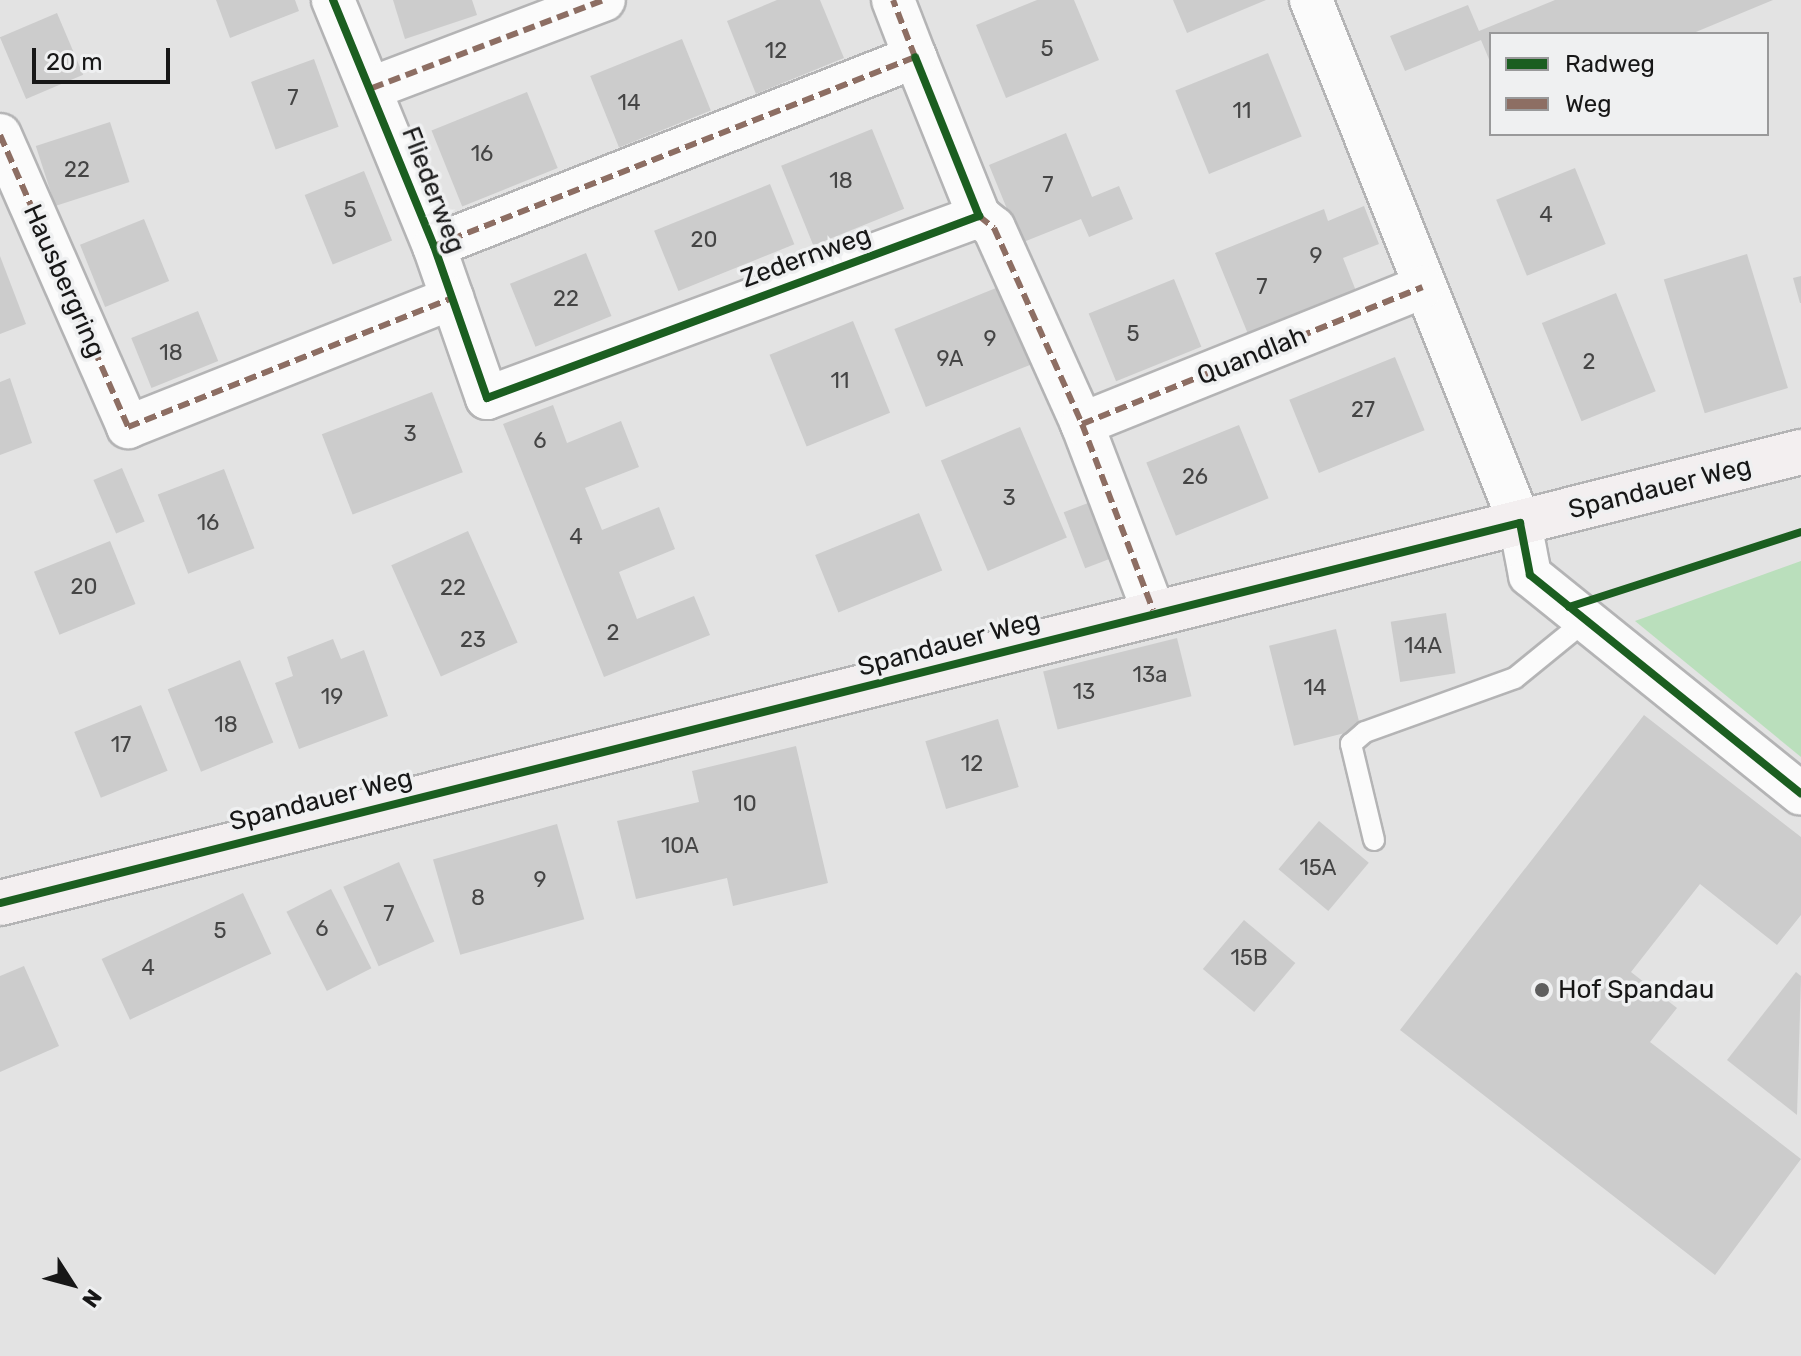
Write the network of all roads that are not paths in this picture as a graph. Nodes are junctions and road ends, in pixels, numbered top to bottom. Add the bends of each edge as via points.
1 (333, 0) edge
2 (604, 0) edge
3 (893, 0) edge
4 (1311, 0) edge
5 (915, 57) junction
6 (372, 88) junction
7 (0, 135) edge
8 (979, 216) junction
9 (434, 246) junction
10 (1423, 287) junction
11 (452, 298) junction
12 (487, 398) joint
13 (1082, 424) junction
14 (1801, 452) edge
15 (1520, 523) junction
16 (1153, 610) junction
17 (1586, 620) junction
18 (1801, 794) edge
19 (1374, 840) dead end
20 (0, 903) edge

1 - 6 street, Fliederweg
2 - 6 street
3 - 5 street
4 - 10 street
5 - 8 street
5 - 9 street
6 - 9 street, Fliederweg
7 - 11 street, Hausbergring via 128,427
8 - 12 street, Zedernweg
8 - 13 street via 994,228
9 - 11 street, Fliederweg
10 - 13 street, Quandlah
10 - 15 street
11 - 12 street, Fliederweg
13 - 16 street
14 - 15 street, Spandauer Weg
15 - 16 street, Spandauer Weg
15 - 17 street via 1530,575
16 - 20 street, Spandauer Weg
17 - 18 street
17 - 19 lane via 1515,678 1365,732 1351,744

